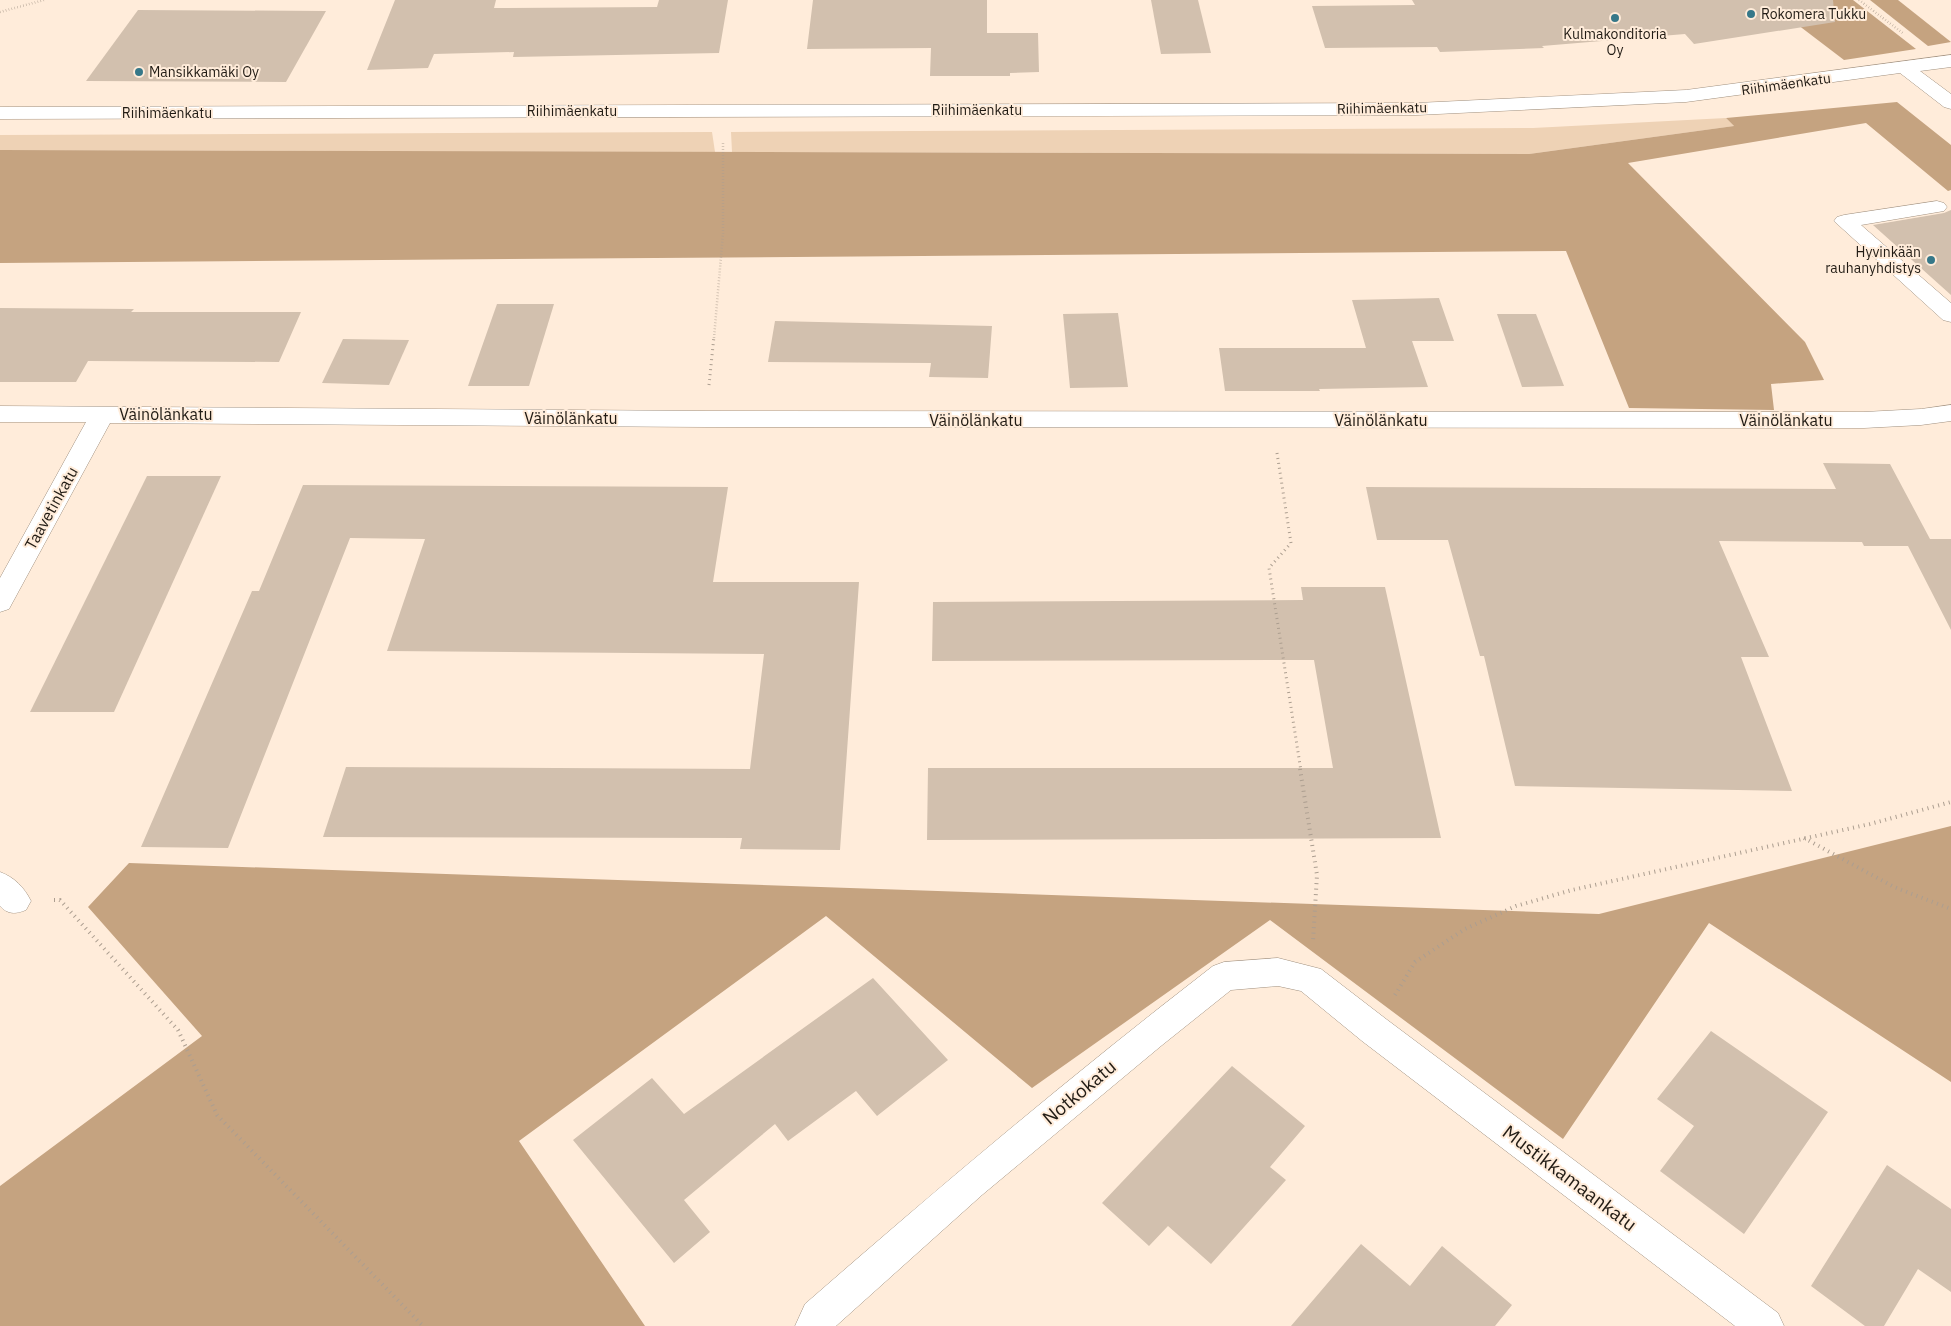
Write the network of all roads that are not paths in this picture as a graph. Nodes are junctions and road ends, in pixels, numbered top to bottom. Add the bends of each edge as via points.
1 (1951, 61) edge
2 (1905, 68) junction
3 (1951, 103) edge
4 (0, 113) edge
5 (1937, 207) dead end
6 (1951, 315) edge
7 (1951, 412) edge
8 (0, 414) edge
9 (102, 414) junction
10 (0, 602) edge
11 (1374, 1030) joint
12 (814, 1326) edge
13 (1765, 1326) edge

1 - 2 street, Riihimäenkatu
2 - 3 street
2 - 4 street, Riihimäenkatu via 1686,96 1416,109
5 - 6 street via 1844,221
7 - 9 street, Väinölänkatu via 1864,420 706,419
8 - 9 street, Väinölänkatu
9 - 10 street, Taavetinkatu
11 - 12 street, Notkokatu via 1310,979 1278,972 1224,976 970,1183 818,1317
11 - 13 street, Mustikkamaankatu

